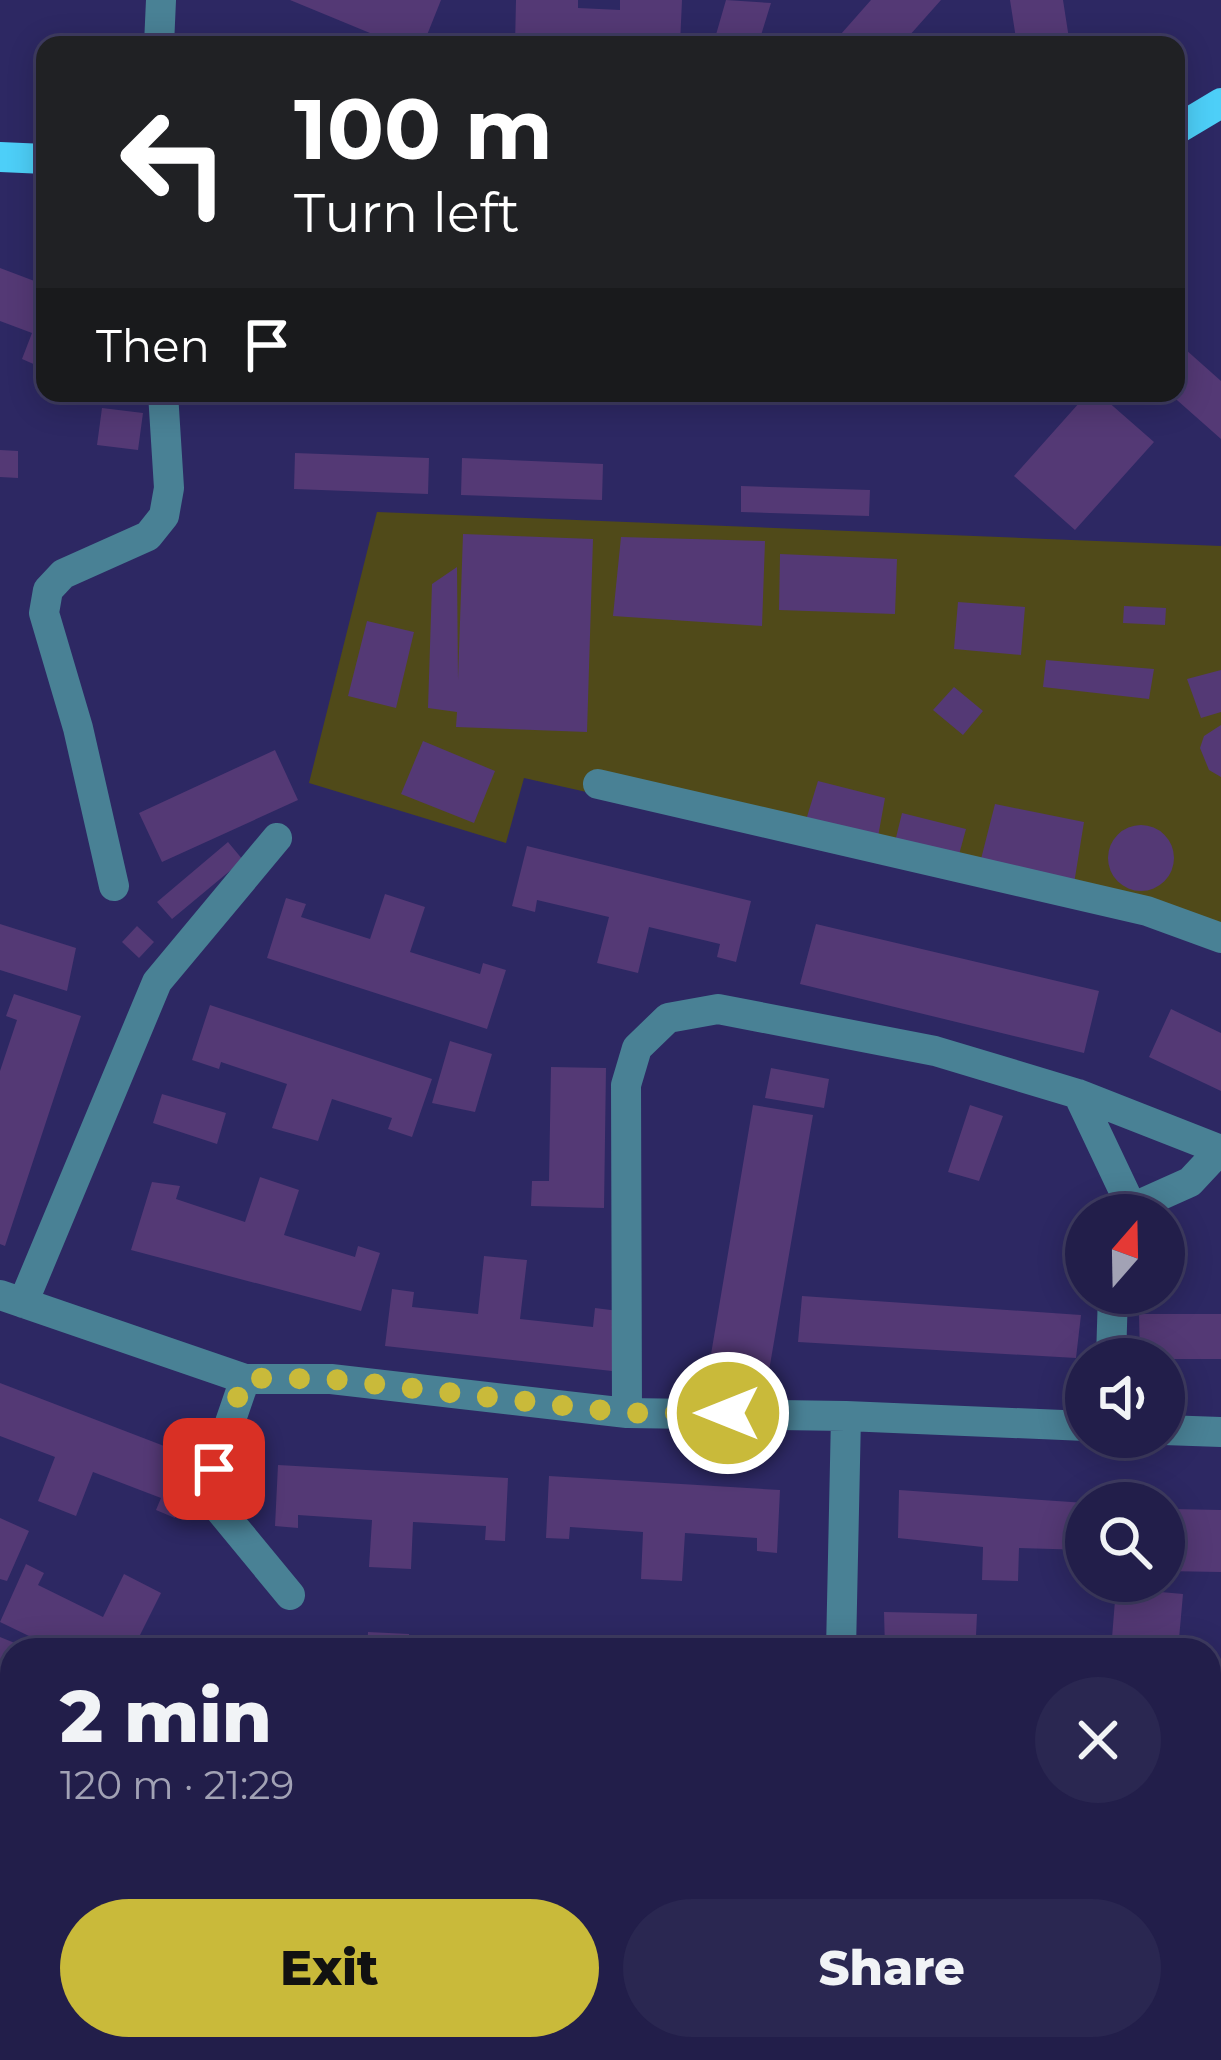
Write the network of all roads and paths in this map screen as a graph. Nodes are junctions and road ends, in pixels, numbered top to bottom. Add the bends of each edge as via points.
1 (161, 0) edge
2 (159, 36) edge
3 (1221, 103) edge
4 (1185, 125) edge
5 (0, 157) edge
6 (36, 159) edge
7 (164, 402) edge
8 (598, 784) dead end
9 (277, 838) dead end
10 (114, 886) dead end
11 (1221, 938) edge
12 (1078, 1094) junction
13 (1221, 1150) edge
14 (1123, 1194) edge
15 (1166, 1194) edge
16 (11, 1299) edge
17 (244, 1378) junction
18 (627, 1413) junction
19 (846, 1416) junction
20 (1065, 1425) edge
21 (1185, 1431) edge
22 (1221, 1432) edge
23 (290, 1595) dead end
24 (841, 1638) edge

1 - 2 street
3 - 4 main road
5 - 6 main road
7 - 10 street via 164,516 148,536 63,574 48,590 44,613
8 - 11 street via 1147,911
9 - 16 street via 157,982
12 - 13 street
12 - 14 street
12 - 18 street via 935,1052 718,1009 668,1018 638,1048 626,1085
13 - 15 street
16 - 17 street
17 - 18 street via 331,1379
17 - 23 street via 214,1469 220,1510
18 - 19 street
19 - 20 street
19 - 24 street
21 - 22 street

